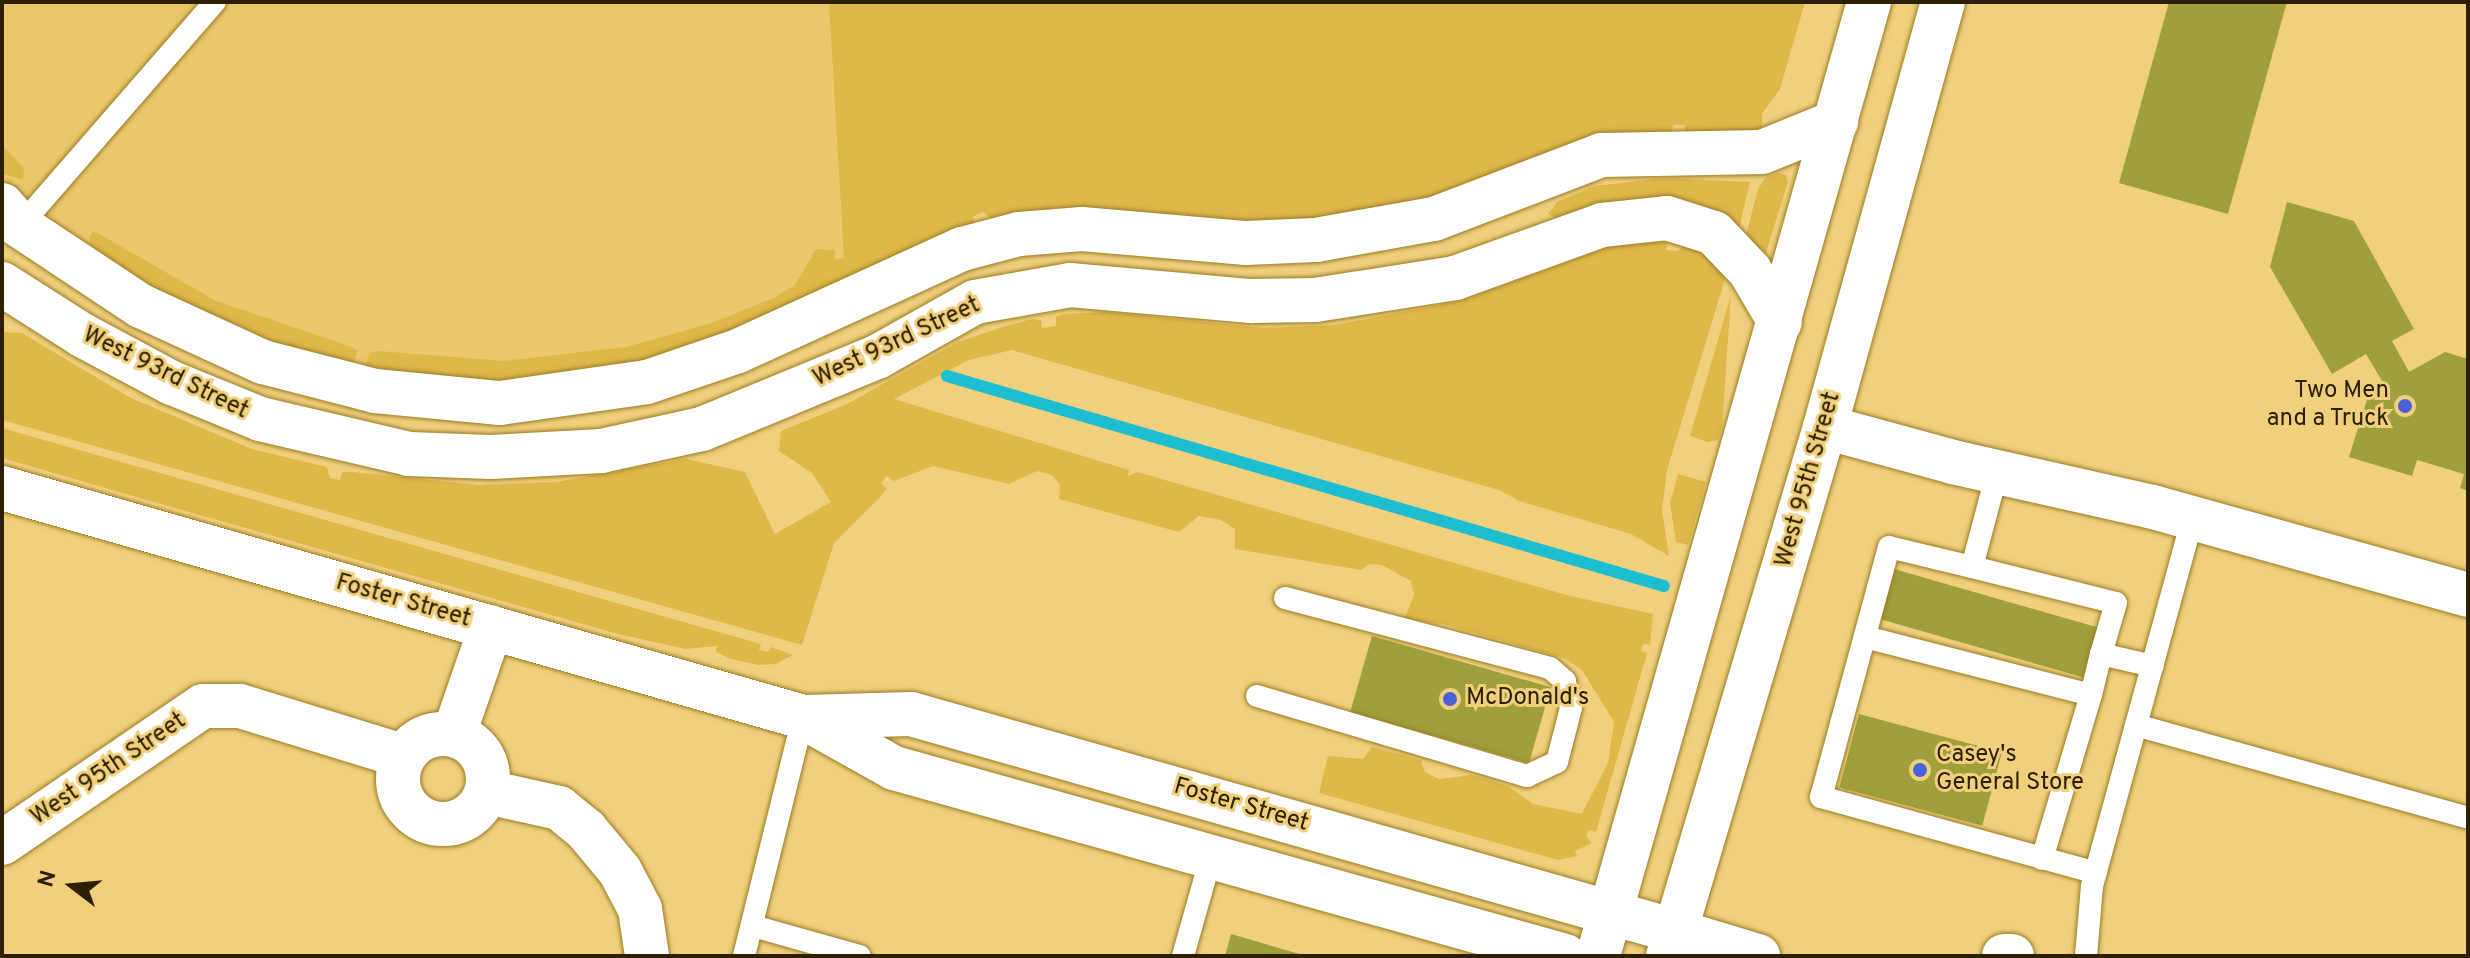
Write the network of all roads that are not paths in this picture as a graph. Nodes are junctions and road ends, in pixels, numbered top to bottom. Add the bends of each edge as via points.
1 (215, 2) edge
2 (1869, 2) edge
3 (1943, 2) edge
4 (1836, 122) junction
5 (1470, 205) junction
6 (8, 226) edge
7 (1490, 265) junction
8 (2, 284) edge
9 (1780, 322) junction
10 (1825, 427) junction
11 (1997, 473) junction
12 (2, 488) edge
13 (2193, 518) junction
14 (1972, 567) junction
15 (2468, 595) edge
16 (1285, 598) dead end
17 (491, 627) junction
18 (1865, 637) junction
19 (2101, 654) junction
20 (2153, 666) junction
21 (2091, 695) junction
22 (1257, 696) dead end
23 (803, 717) junction
24 (2136, 725) junction
25 (454, 734) junction
26 (403, 756) junction
27 (487, 792) junction
28 (2468, 818) edge
29 (2, 843) edge
30 (1211, 857) junction
31 (2042, 859) junction
32 (2096, 873) junction
33 (1611, 910) junction
34 (753, 926) junction
35 (1672, 944) edge
36 (647, 956) edge
37 (744, 956) edge
38 (860, 956) edge
39 (1183, 956) edge
40 (1565, 956) edge
41 (1598, 956) edge
42 (1758, 956) edge
43 (2004, 956) edge
44 (2012, 956) edge
45 (2086, 956) edge

1 - 6 lane
2 - 4 street
3 - 10 street, West 95th Street
4 - 5 street, West 93rd Street via 1762,152 1602,155
4 - 9 street
5 - 6 street, West 93rd Street via 1434,219 1316,240 1246,243 1082,229 1019,234 962,249 738,351 647,382 500,403 375,391 263,362 141,306
5 - 7 street
7 - 8 street, West 93rd Street via 1455,278 1315,300 1251,301 1070,285 975,302 877,357 702,429 601,451 491,457 409,454 260,419 172,383
7 - 9 street, West 93rd Street via 1602,225 1667,218 1714,233 1750,271
9 - 33 street
10 - 11 street
10 - 35 street, West 95th Street
11 - 13 street
11 - 14 lane
12 - 17 street, Foster Street
13 - 15 street
13 - 20 lane
14 - 18 lane via 1889,547
14 - 19 lane via 2116,603
16 - 22 lane via 1550,668 1565,681 1571,708 1557,762 1527,776
17 - 23 street, Foster Street
17 - 25 street
18 - 21 lane
18 - 31 lane via 1821,797
19 - 20 lane
19 - 21 lane
20 - 24 lane
21 - 31 lane
23 - 30 street, Foster Street via 894,768
23 - 33 street, Foster Street via 911,714
23 - 34 lane
24 - 28 lane
24 - 32 lane
25 - 26 street via 425,736
25 - 27 street via 468,740 486,762
26 - 27 street via 398,786 403,801 426,821 457,822 470,816
26 - 29 street, West 95th Street via 240,706 203,706
27 - 36 street via 559,808 586,830 620,871 640,909
30 - 39 lane
30 - 40 street, Foster Street
31 - 32 lane
32 - 45 lane
33 - 35 street, Foster Street
33 - 41 street
34 - 37 lane
34 - 38 lane
35 - 42 street, Foster Street
43 - 44 street

